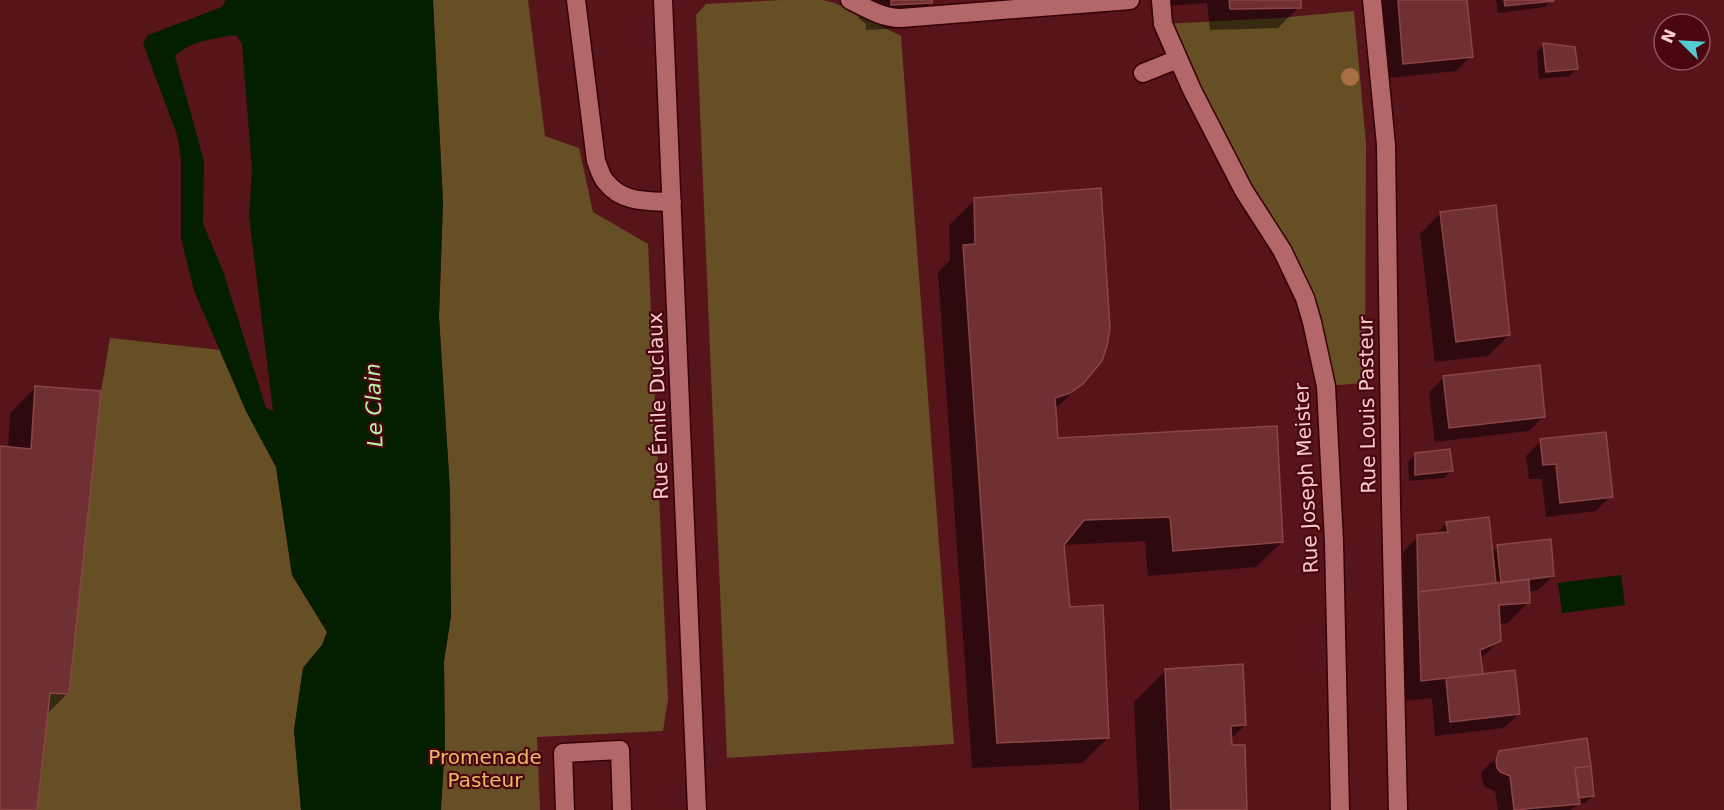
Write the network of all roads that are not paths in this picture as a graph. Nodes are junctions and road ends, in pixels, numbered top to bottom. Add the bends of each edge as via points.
1 (576, 0) edge
2 (663, 0) edge
3 (849, 0) edge
4 (1130, 0) edge
5 (1161, 0) edge
6 (1372, 0) edge
7 (1178, 59) junction
8 (1143, 73) dead end
9 (672, 202) junction
10 (565, 810) edge
11 (622, 810) edge
12 (697, 810) edge
13 (1340, 810) edge
14 (1398, 810) edge

1 - 9 street via 596,161 605,182 619,194 637,201
2 - 9 street, Rue Émile Duclaux
3 - 4 street via 891,18 901,18
5 - 7 street, Rue Joseph Meister via 1163,24
6 - 14 street, Rue Louis Pasteur via 1386,146
7 - 8 street
7 - 13 street, Rue Joseph Meister via 1244,191 1282,250 1305,297 1324,375 1334,543
9 - 12 street, Rue Émile Duclaux
10 - 11 street via 563,753 620,750

